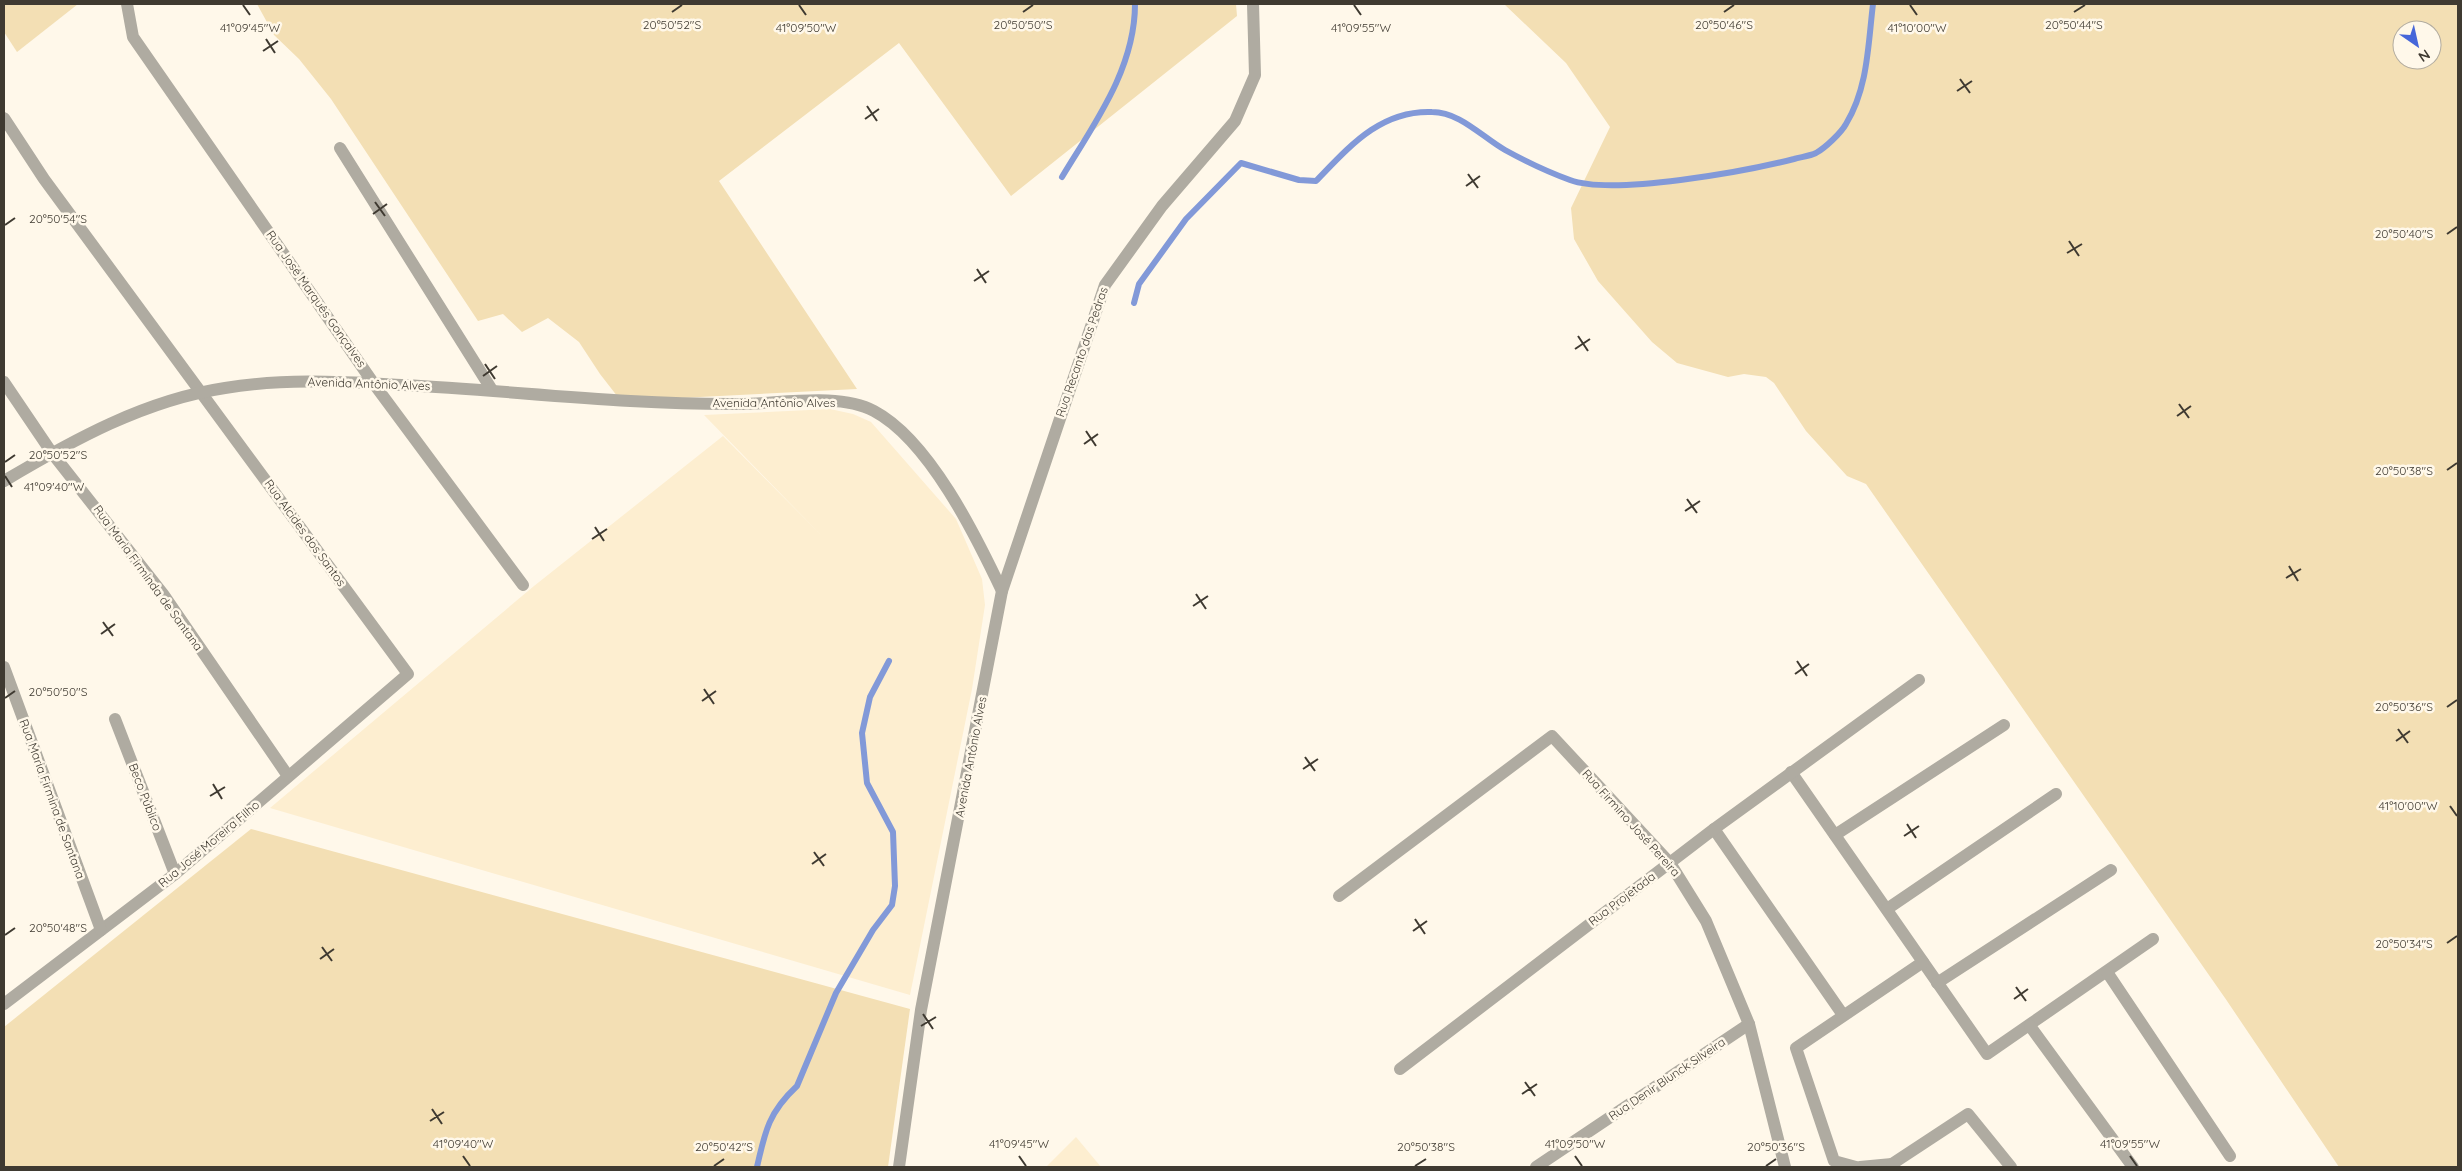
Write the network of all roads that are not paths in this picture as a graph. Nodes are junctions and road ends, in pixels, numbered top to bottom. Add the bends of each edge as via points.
1 (127, 4) edge
2 (1253, 4) edge
3 (4, 118) edge
4 (340, 148) dead end
5 (4, 382) edge
6 (374, 384) junction
7 (492, 390) junction
8 (200, 394) junction
9 (52, 453) junction
10 (4, 481) edge
11 (523, 585) dead end
12 (1002, 591) junction
13 (4, 667) edge
14 (408, 674) joint
15 (1919, 680) dead end
16 (115, 719) dead end
17 (2004, 725) dead end
18 (1791, 772) junction
19 (288, 776) junction
20 (2056, 794) dead end
21 (1714, 829) junction
22 (1835, 835) junction
23 (1670, 863) junction
24 (2111, 870) dead end
25 (175, 874) junction
26 (1339, 896) dead end
27 (1887, 909) junction
28 (101, 930) junction
29 (2153, 939) dead end
30 (1923, 962) junction
31 (2107, 972) junction
32 (1937, 983) junction
33 (4, 1004) edge
34 (1843, 1015) junction
35 (1749, 1024) junction
36 (2030, 1026) junction
37 (1400, 1069) dead end
38 (2230, 1156) dead end
39 (1893, 1166) edge
40 (899, 1167) edge
41 (1536, 1167) edge
42 (1785, 1167) edge
43 (1856, 1167) edge
44 (1860, 1167) edge
45 (2011, 1167) edge
46 (2133, 1167) edge

1 - 6 street, Rua José Marquês Gonçalves via 133,37
2 - 12 street, Rua Recanto das Pedras via 1255,75 1235,121 1162,206 1105,285
3 - 8 street via 44,179
4 - 7 street
5 - 9 street, Rua Maria Firminda de Santana
6 - 7 street, Avenida Antônio Alves
6 - 8 street, Avenida Antônio Alves via 267,382
6 - 11 street, Rua José Marquês Gonçalves
7 - 12 street, Avenida Antônio Alves via 604,400 739,404 849,402 873,410 893,424 919,450 963,513
8 - 9 street, Avenida Antônio Alves via 165,402 126,417
8 - 14 street, Rua Alcides dos Santos
9 - 10 street, Avenida Antônio Alves
9 - 19 street, Rua Maria Firminda de Santana via 157,587
12 - 40 street, Avenida Antônio Alves via 921,1010
13 - 28 street, Rua Maria Firmina de Santana
14 - 19 street, Rua José Moreira Filho
15 - 18 street, Rua Projetada
16 - 25 street, Beco Público
17 - 22 street
18 - 21 street, Rua Projetada
18 - 22 street
19 - 25 street, Rua José Moreira Filho
20 - 27 street
21 - 23 street, Rua Projetada
21 - 34 street
22 - 27 street
23 - 26 street, Rua Firmino José Pereira via 1552,736
23 - 35 street, Rua Firmino José Pereira via 1706,921
23 - 37 street, Rua Projetada
24 - 32 street
25 - 28 street, Rua José Moreira Filho
27 - 30 street
28 - 33 street, Rua José Moreira Filho
29 - 31 street
30 - 32 street
30 - 34 street
31 - 36 street
31 - 38 street
32 - 36 street via 1987,1054
34 - 43 street via 1796,1048 1834,1161
35 - 41 street, Rua Denir Blunck Silveira
35 - 42 street, Rua Firmino José Pereira
36 - 46 street
39 - 44 street
39 - 45 street via 1968,1114

